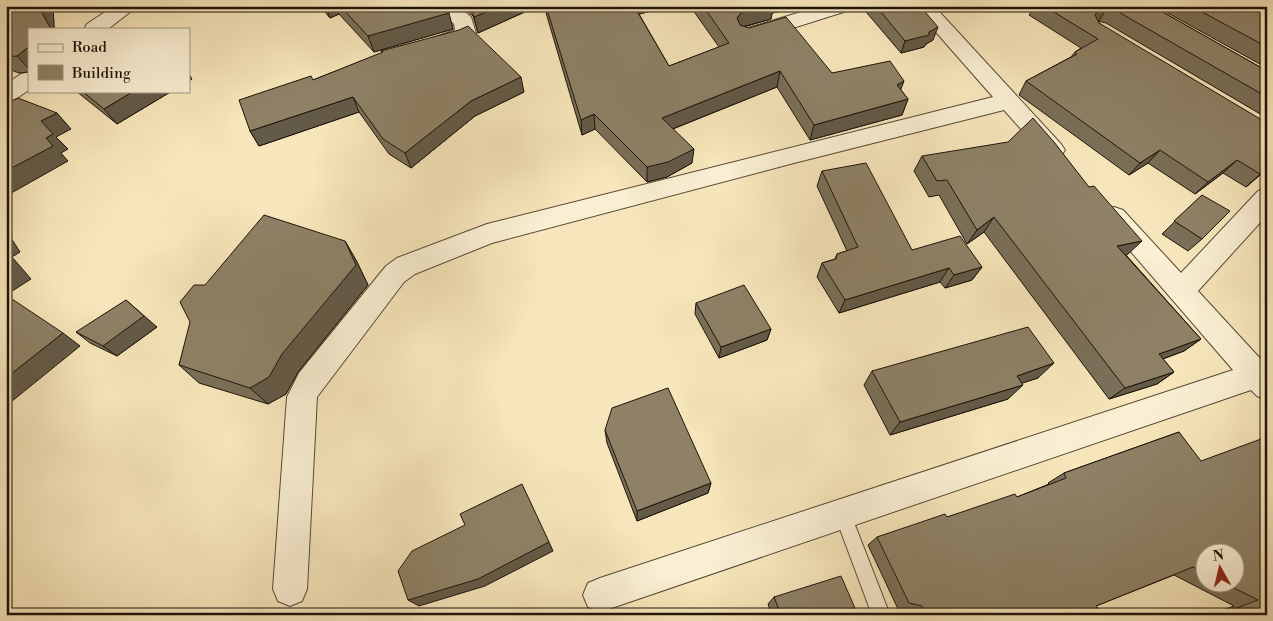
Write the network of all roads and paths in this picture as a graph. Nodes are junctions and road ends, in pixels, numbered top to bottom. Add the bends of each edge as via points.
1 (128, 6) edge
2 (446, 6) edge
3 (843, 6) edge
4 (923, 6) edge
5 (95, 28) edge
6 (746, 35) edge
7 (419, 49) edge
8 (28, 80) edge
9 (6, 95) edge
10 (1009, 102) junction
11 (1068, 167) edge
12 (1267, 198) edge
13 (1102, 204) edge
14 (1181, 291) junction
15 (1262, 381) edge
16 (842, 514) junction
17 (290, 589) dead end
18 (600, 594) dead end
19 (881, 615) edge

1 - 5 street
2 - 7 street via 464,22 466,33
3 - 6 street
4 - 10 street
8 - 9 street
10 - 11 street
10 - 17 street via 487,234 406,266 395,274 308,382 302,397
12 - 14 street
13 - 14 street
14 - 15 street
15 - 16 street
16 - 18 street
16 - 19 lane

